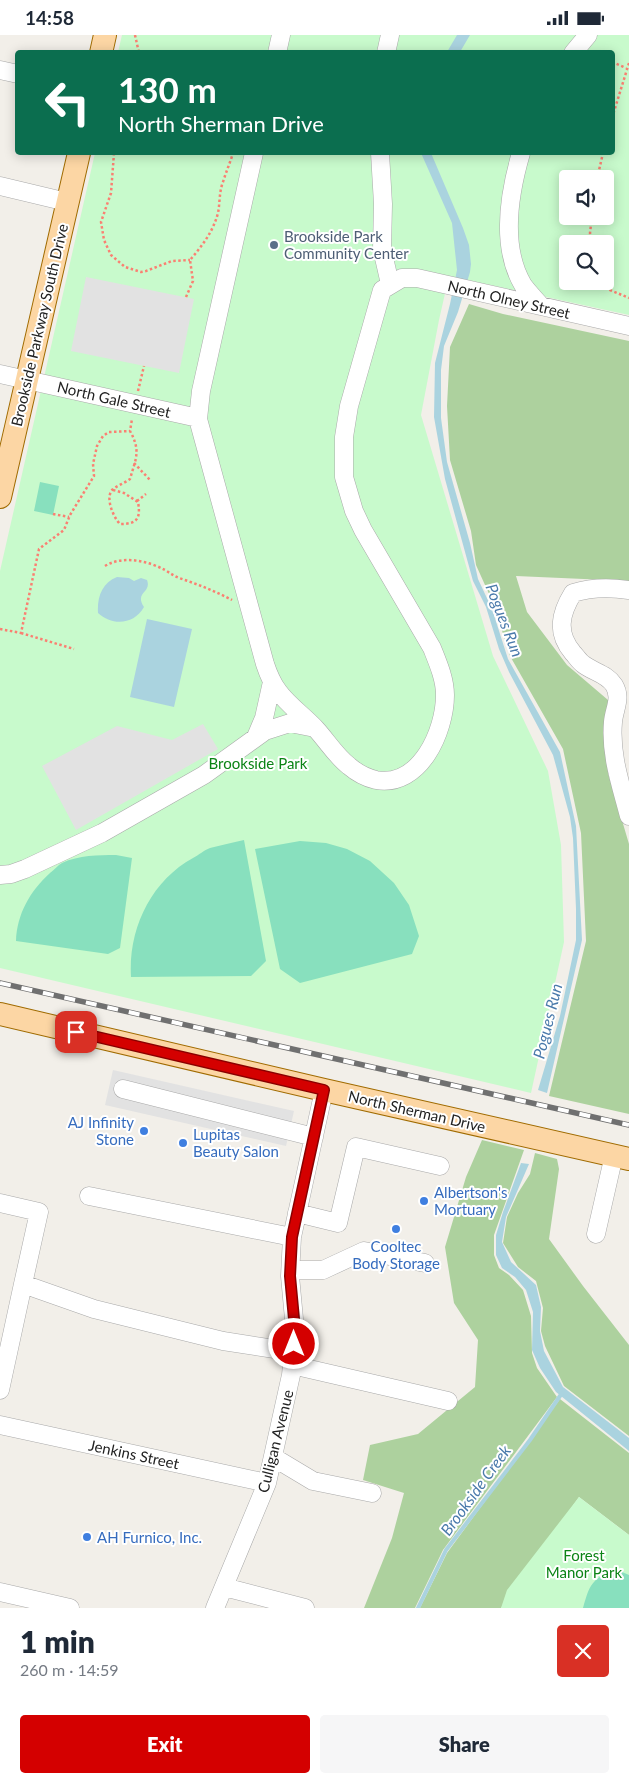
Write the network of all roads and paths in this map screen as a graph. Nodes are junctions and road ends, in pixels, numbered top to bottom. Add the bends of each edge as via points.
1 (105, 35) edge
2 (135, 35) edge
3 (281, 35) edge
4 (390, 35) edge
5 (588, 35) edge
6 (102, 50) edge
7 (138, 50) edge
8 (278, 50) edge
9 (387, 50) edge
10 (576, 50) edge
11 (615, 63) edge
12 (629, 63) edge
13 (626, 68) junction
14 (0, 70) edge
15 (15, 73) edge
16 (615, 106) edge
17 (78, 155) edge
18 (114, 155) edge
19 (233, 155) edge
20 (254, 155) edge
21 (380, 155) edge
22 (521, 155) edge
23 (603, 155) edge
24 (599, 170) edge
25 (0, 187) edge
26 (67, 202) junction
27 (190, 260) junction
28 (390, 284) junction
29 (612, 290) edge
30 (186, 297) dead end
31 (629, 298) edge
32 (540, 306) junction
33 (629, 326) edge
34 (144, 366) dead end
35 (0, 374) edge
36 (27, 380) junction
37 (136, 404) junction
38 (198, 418) junction
39 (130, 431) junction
40 (134, 463) junction
41 (151, 481) dead end
42 (113, 490) junction
43 (146, 494) dead end
44 (0, 497) edge
45 (137, 501) junction
46 (53, 514) dead end
47 (69, 517) junction
48 (105, 566) dead end
49 (629, 590) edge
50 (249, 609) junction
51 (0, 629) edge
52 (21, 633) junction
53 (74, 649) dead end
54 (272, 682) junction
55 (624, 695) edge
56 (315, 728) junction
57 (256, 737) junction
58 (629, 816) edge
59 (0, 875) edge
60 (0, 1014) edge
61 (123, 1089) dead end
62 (324, 1090) junction
63 (314, 1137) junction
64 (621, 1157) edge
65 (440, 1166) dead end
66 (89, 1195) dead end
67 (0, 1203) edge
68 (296, 1213) junction
69 (596, 1234) dead end
70 (292, 1237) junction
71 (425, 1263) dead end
72 (291, 1270) junction
73 (23, 1284) junction
74 (293, 1359) junction
75 (0, 1390) edge
76 (448, 1401) dead end
77 (0, 1425) edge
78 (273, 1457) junction
79 (267, 1483) junction
80 (372, 1493) dead end
81 (224, 1587) junction
82 (0, 1592) edge
83 (70, 1608) edge
84 (215, 1608) edge
85 (305, 1608) edge

1 - 6 main road
2 - 7 path
3 - 8 street
4 - 9 street
5 - 10 street
11 - 13 path
12 - 13 path
13 - 16 path
14 - 15 street
17 - 26 main road, Brookside Parkway South Drive
18 - 27 path via 111,193 100,222 111,255 126,267 141,272 172,261
19 - 27 path via 222,183 212,231
20 - 38 street via 201,391
21 - 28 street via 382,249
22 - 32 street via 508,223 510,240 523,285
23 - 24 path
25 - 26 street
26 - 36 main road, Brookside Parkway South Drive
27 - 30 path via 193,281
28 - 32 street, North Olney Street via 402,278 417,278
28 - 56 street via 382,290 377,303 349,406 344,437 344,477 363,530 440,667 445,694 443,715 440,728 423,759 403,776 389,780 375,780 348,766
29 - 31 path
32 - 33 street, North Olney Street
34 - 37 path
35 - 36 street, North Gale Street
36 - 37 street, North Gale Street
36 - 44 main road, Brookside Parkway South Drive
37 - 38 street, North Gale Street
37 - 39 path
38 - 50 street
39 - 40 path via 137,443
39 - 47 path via 110,432 103,436 97,446 94,476
40 - 41 path
40 - 42 path via 130,479
42 - 45 path
42 - 45 path via 109,498 113,517 120,524 130,524 138,519
43 - 45 path
46 - 47 path
47 - 52 path via 64,530 40,549
48 - 50 path via 139,561 213,590
49 - 55 street via 589,588 573,593 565,607 561,626 564,643 582,664 603,675
50 - 54 street
51 - 52 path
52 - 53 path
54 - 56 street
54 - 57 street
55 - 58 street via 613,722 614,761
56 - 57 street via 290,723
57 - 59 street via 204,775 102,833 25,869
60 - 62 main road, North Sherman Drive
61 - 63 street
62 - 63 street, Culligan Avenue
62 - 64 main road, North Sherman Drive
63 - 68 street, Culligan Avenue
64 - 69 street
65 - 68 street via 356,1147 338,1223
66 - 70 street
67 - 73 street via 39,1212
68 - 70 street, Culligan Avenue
70 - 72 street, Culligan Avenue
71 - 72 street via 364,1251 323,1270
72 - 74 street, Culligan Avenue
73 - 74 street via 94,1309
73 - 75 street
74 - 76 street
74 - 78 street, Culligan Avenue
77 - 79 street, Jenkins Street
78 - 79 street, Culligan Avenue
78 - 80 street via 313,1481
79 - 81 street, Culligan Avenue
81 - 84 street, Culligan Avenue
81 - 85 street
82 - 83 street

